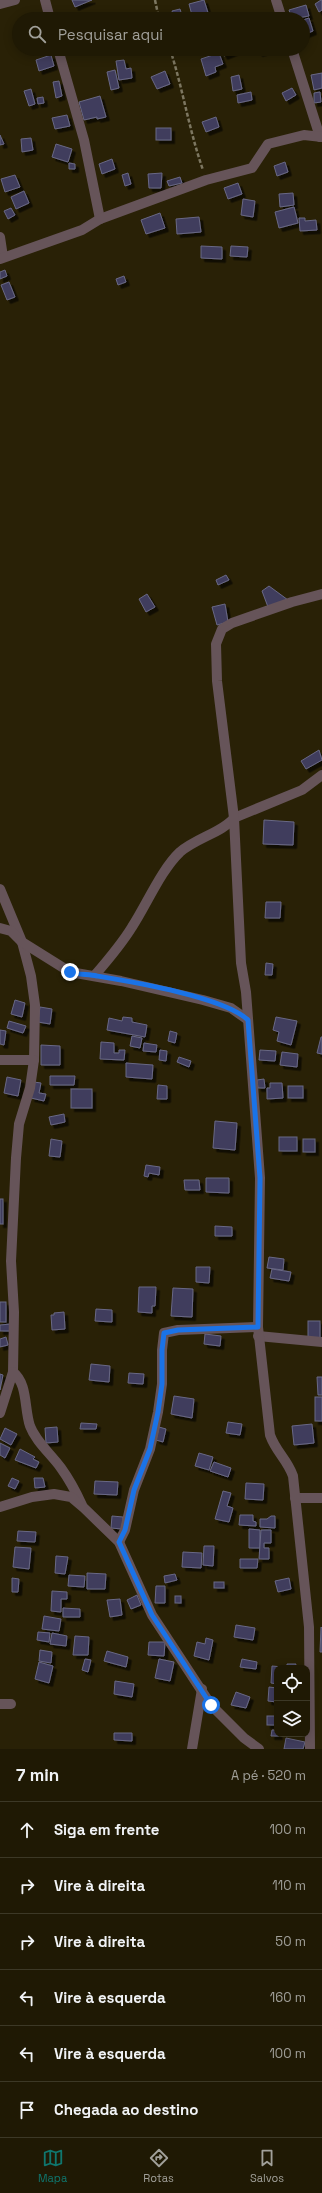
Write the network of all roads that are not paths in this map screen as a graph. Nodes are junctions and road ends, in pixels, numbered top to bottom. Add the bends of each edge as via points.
1 (15, 0) edge
2 (45, 0) edge
3 (276, 0) edge
4 (0, 4) edge
5 (48, 12) edge
6 (280, 12) edge
7 (60, 56) edge
8 (294, 56) edge
9 (321, 137) edge
10 (100, 219) junction
11 (0, 237) edge
12 (2, 258) edge
13 (322, 594) edge
14 (322, 775) edge
15 (234, 818) junction
16 (0, 889) edge
17 (0, 928) edge
18 (22, 942) junction
19 (95, 976) junction
20 (248, 1020) junction
21 (0, 1060) edge
22 (34, 1060) junction
23 (258, 1332) junction
24 (322, 1342) edge
25 (13, 1372) junction
26 (0, 1413) edge
27 (295, 1498) junction
28 (322, 1498) edge
29 (0, 1507) edge
30 (84, 1508) junction
31 (119, 1542) junction
32 (202, 1689) junction
33 (0, 1704) edge
34 (11, 1704) dead end
35 (192, 1749) edge
36 (259, 1749) edge
37 (310, 1749) edge

1 - 4 street
2 - 5 street
3 - 6 street
7 - 10 street via 84,140
8 - 9 street
9 - 10 street via 304,135 268,144 252,168 206,180
10 - 12 street via 82,230
11 - 12 street
13 - 15 street via 232,623 222,629 218,636 215,653 217,681
14 - 15 street via 302,790
15 - 19 street via 230,823 207,834 180,852 118,948
15 - 20 street via 241,964
16 - 18 street
17 - 18 street via 11,931
18 - 19 street via 70,972
18 - 22 street via 35,1005
19 - 20 street via 231,1008
20 - 23 street via 260,1178
21 - 22 street
22 - 25 street via 30,1088 18,1124 11,1261 14,1312
23 - 24 street
23 - 27 street via 270,1435 274,1447 289,1464
23 - 31 street via 178,1330 164,1333 158,1412 150,1449 134,1490 125,1530
25 - 26 street
25 - 30 street via 21,1382 30,1426 35,1436 62,1469
27 - 28 street
27 - 37 street via 308,1627
29 - 30 street via 32,1497 54,1494 71,1497
30 - 31 street
31 - 32 street via 152,1615
32 - 35 street
32 - 36 street via 211,1705 244,1738
33 - 34 street

